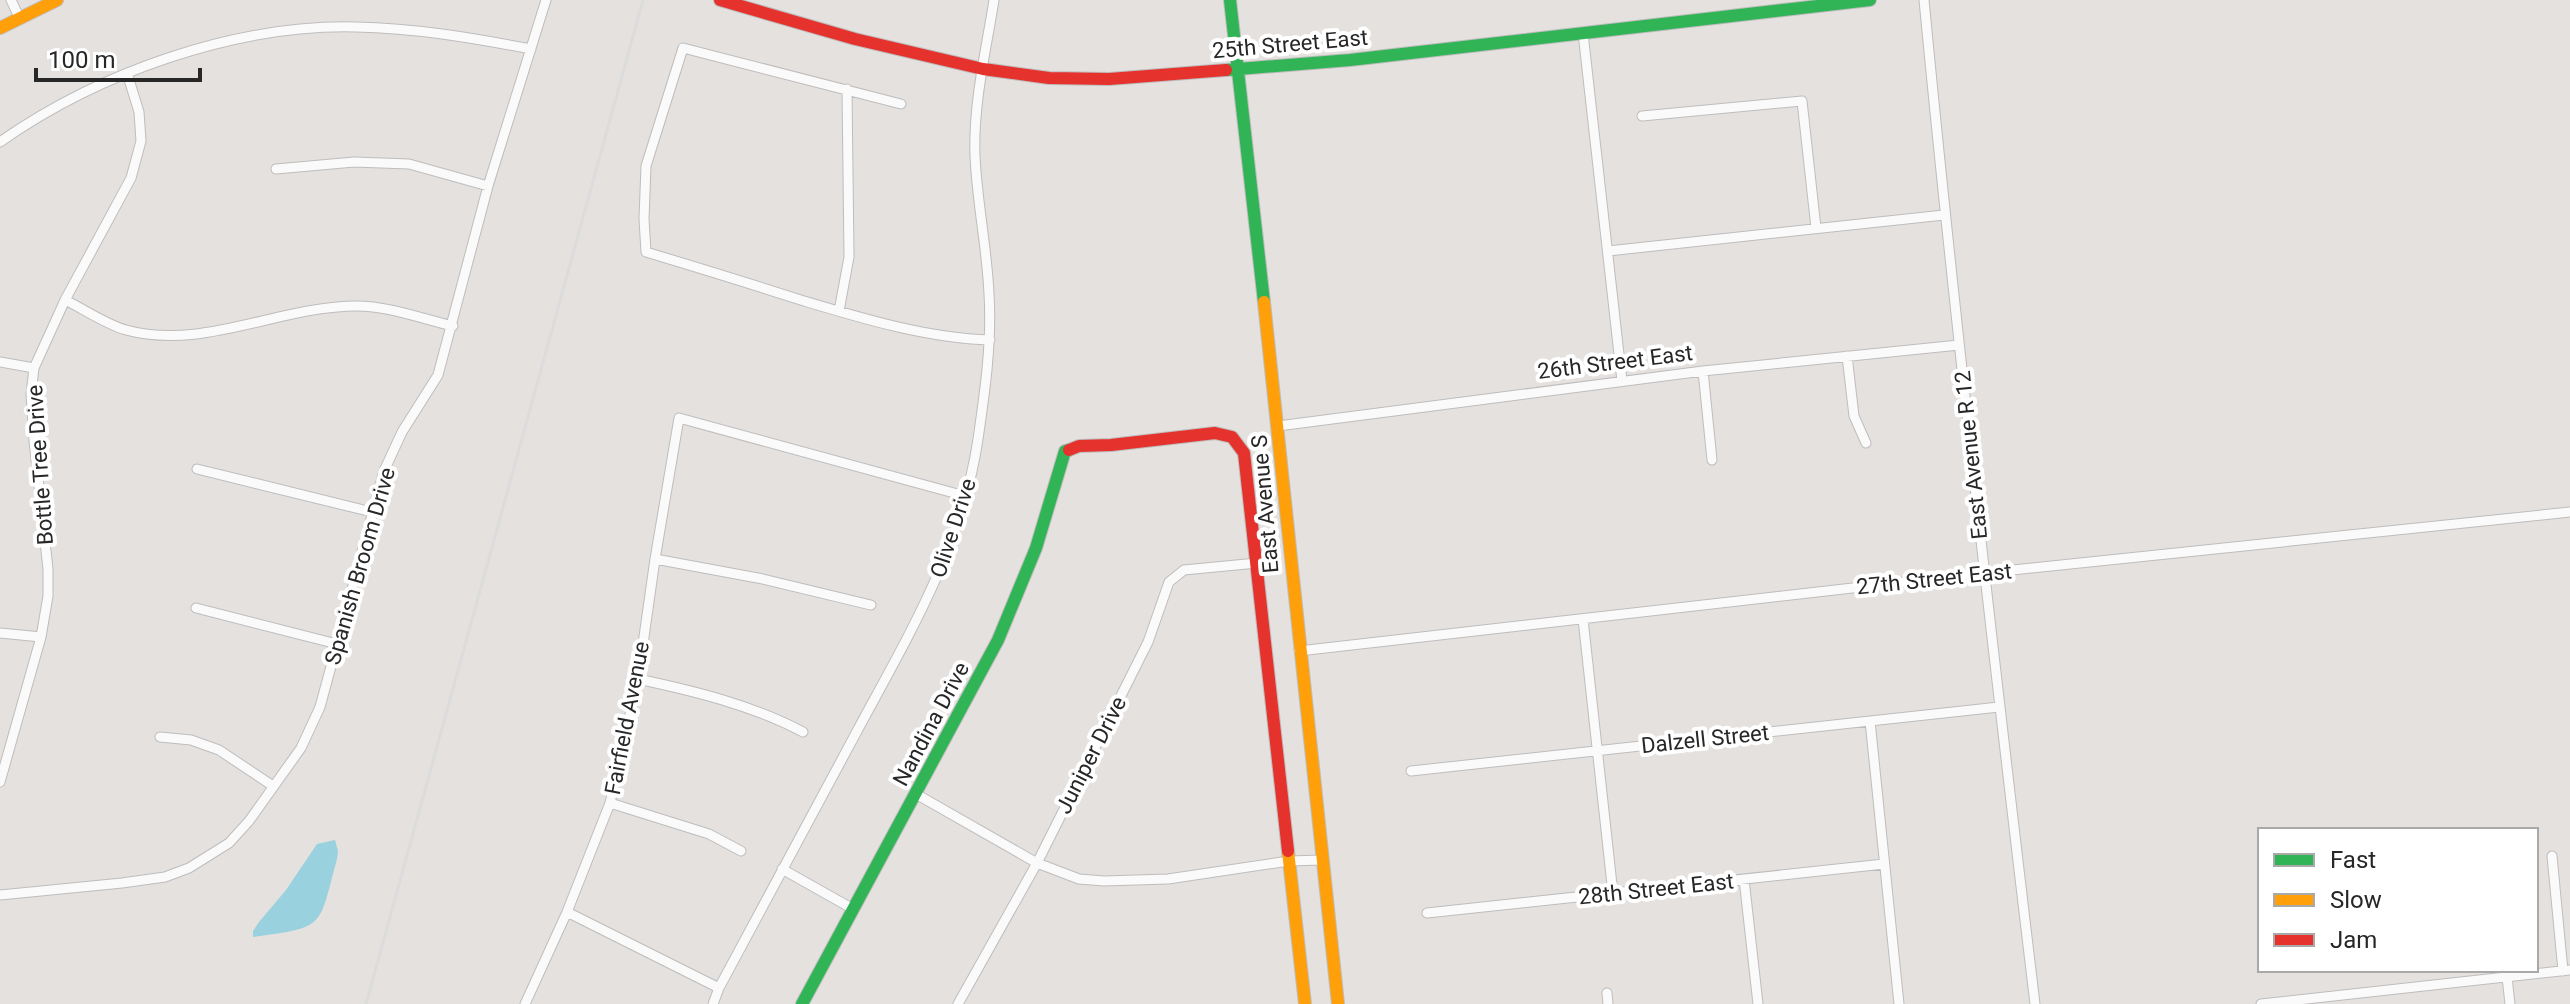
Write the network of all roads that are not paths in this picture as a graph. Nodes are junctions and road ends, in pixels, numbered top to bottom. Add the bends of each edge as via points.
1 (11, 0) edge
2 (57, 0) edge
3 (546, 0) edge
4 (720, 0) edge
5 (994, 0) edge
6 (1230, 0) edge
7 (1870, 0) edge
8 (1924, 0) edge
9 (36, 5) edge
10 (1790, 5) edge
11 (20, 19) junction
12 (0, 28) edge
13 (1583, 33) junction
14 (531, 49) junction
15 (1238, 68) junction
16 (983, 69) junction
17 (127, 73) junction
18 (847, 89) junction
19 (901, 104) dead end
20 (1642, 116) dead end
21 (0, 142) edge
22 (276, 169) dead end
23 (488, 186) junction
24 (1944, 215) junction
25 (1816, 228) junction
26 (1608, 251) junction
27 (65, 300) junction
28 (839, 311) junction
29 (453, 326) junction
30 (990, 340) junction
31 (1959, 345) junction
32 (1847, 356) junction
33 (0, 362) edge
34 (34, 368) junction
35 (1703, 371) junction
36 (1622, 381) junction
37 (1278, 426) junction
38 (1232, 437) joint
39 (1866, 443) dead end
40 (1712, 460) dead end
41 (197, 469) dead end
42 (965, 496) junction
43 (372, 512) junction
44 (2570, 512) edge
45 (655, 559) junction
46 (1257, 563) junction
47 (1984, 573) junction
48 (871, 605) dead end
49 (196, 608) dead end
50 (1583, 619) junction
51 (0, 633) edge
52 (41, 637) junction
53 (337, 644) junction
54 (1299, 651) junction
55 (638, 679) junction
56 (1999, 707) junction
57 (1870, 721) junction
58 (803, 732) dead end
59 (160, 737) dead end
60 (1598, 751) junction
61 (1411, 771) dead end
62 (0, 781) edge
63 (273, 786) junction
64 (916, 794) junction
65 (610, 803) junction
66 (741, 851) dead end
67 (2552, 856) dead end
68 (1322, 860) junction
69 (1289, 861) junction
70 (1037, 863) junction
71 (1884, 864) junction
72 (782, 869) junction
73 (1744, 879) junction
74 (1613, 894) junction
75 (0, 895) edge
76 (853, 909) junction
77 (567, 912) junction
78 (1427, 913) dead end
79 (2566, 970) edge
80 (2507, 977) junction
81 (719, 988) junction
82 (2376, 993) junction
83 (525, 1004) edge
84 (713, 1004) edge
85 (802, 1004) edge
86 (958, 1004) edge
87 (1305, 1004) edge
88 (1338, 1004) edge
89 (1758, 1004) edge
90 (1899, 1004) edge
91 (2035, 1004) edge
92 (2261, 1004) edge
93 (2377, 1004) edge
94 (2510, 1004) edge

1 - 11 street
2 - 9 main road
3 - 14 street, Spanish Broom Drive
4 - 16 main road, 25th Street East
5 - 16 street, Olive Drive
6 - 15 main road, East Avenue S
7 - 10 main road, 25th Street East
8 - 24 street, East Avenue R 12
9 - 11 main road
10 - 13 main road, 25th Street East
11 - 12 main road
13 - 15 main road, 25th Street East
13 - 26 street
14 - 17 street via 446,33 314,29 194,50
14 - 23 street, Spanish Broom Drive
15 - 16 main road, 25th Street East via 1109,79
15 - 37 main road, East Avenue S
16 - 30 street, Olive Drive via 975,157
17 - 21 street via 65,102
17 - 27 street, Bottle Tree Drive via 141,141 131,178
18 - 19 street
18 - 28 street via 849,257
18 - 28 street via 683,48 646,166 644,219 646,252
20 - 25 street via 1802,101
22 - 23 street via 354,162 409,164
23 - 29 street, Spanish Broom Drive
24 - 25 street
24 - 31 street, East Avenue R 12
25 - 26 street
26 - 36 street
27 - 29 street via 124,330 172,336 323,307 360,305
27 - 34 street, Bottle Tree Drive
28 - 30 street via 921,332
29 - 43 street, Spanish Broom Drive via 438,375 402,432
30 - 42 street, Olive Drive via 978,442
31 - 32 street, 26th Street East
31 - 47 street, East Avenue R 12
32 - 35 street, 26th Street East
32 - 39 street via 1854,416
33 - 34 street
34 - 52 street, Bottle Tree Drive via 34,441 48,569
35 - 36 street, 26th Street East
35 - 40 street
36 - 37 street, 26th Street East
37 - 54 main road, East Avenue S
38 - 46 main road, East Avenue S via 1244,453
38 - 64 main road, Nandina Drive via 1215,433 1065,451 1024,583
41 - 43 street
42 - 45 street, Fairfield Avenue via 679,418
42 - 72 street, Olive Drive via 930,596
43 - 53 street, Spanish Broom Drive
44 - 47 street, 27th Street East
45 - 48 street
45 - 55 street, Fairfield Avenue
46 - 69 main road, East Avenue S
46 - 70 street, Juniper Drive via 1184,570 1169,582 1148,642
47 - 50 street, 27th Street East
47 - 56 street, East Avenue R 12
49 - 53 street
50 - 54 street, 27th Street East
50 - 60 street
51 - 52 street
52 - 62 street, Bottle Tree Drive
53 - 63 street, Spanish Broom Drive via 320,707 301,748
54 - 68 main road, East Avenue S
55 - 58 street via 773,717
55 - 65 street, Fairfield Avenue
56 - 57 street, Dalzell Street
56 - 91 street, East Avenue R 12
57 - 60 street, Dalzell Street
57 - 71 street
59 - 63 street via 219,750
60 - 61 street, Dalzell Street
60 - 74 street
63 - 75 street, Spanish Broom Drive via 229,843 189,868 165,877
64 - 70 street
64 - 76 main road, Nandina Drive
65 - 66 street via 709,834
65 - 77 street, Fairfield Avenue
67 - 79 street
68 - 69 street
68 - 88 main road, East Avenue S
69 - 70 street via 1168,879 1104,881 1079,879
69 - 87 main road, East Avenue S
70 - 86 street, Juniper Drive
71 - 73 street, 28th Street East
71 - 90 street
72 - 76 street
72 - 81 street, Olive Drive
73 - 74 street, 28th Street East
73 - 89 street
74 - 78 street, 28th Street East
76 - 85 main road, Nandina Drive
77 - 81 street
77 - 83 street, Fairfield Avenue
79 - 80 street
80 - 82 street
80 - 94 street
81 - 84 street, Olive Drive
82 - 92 street
82 - 93 street

